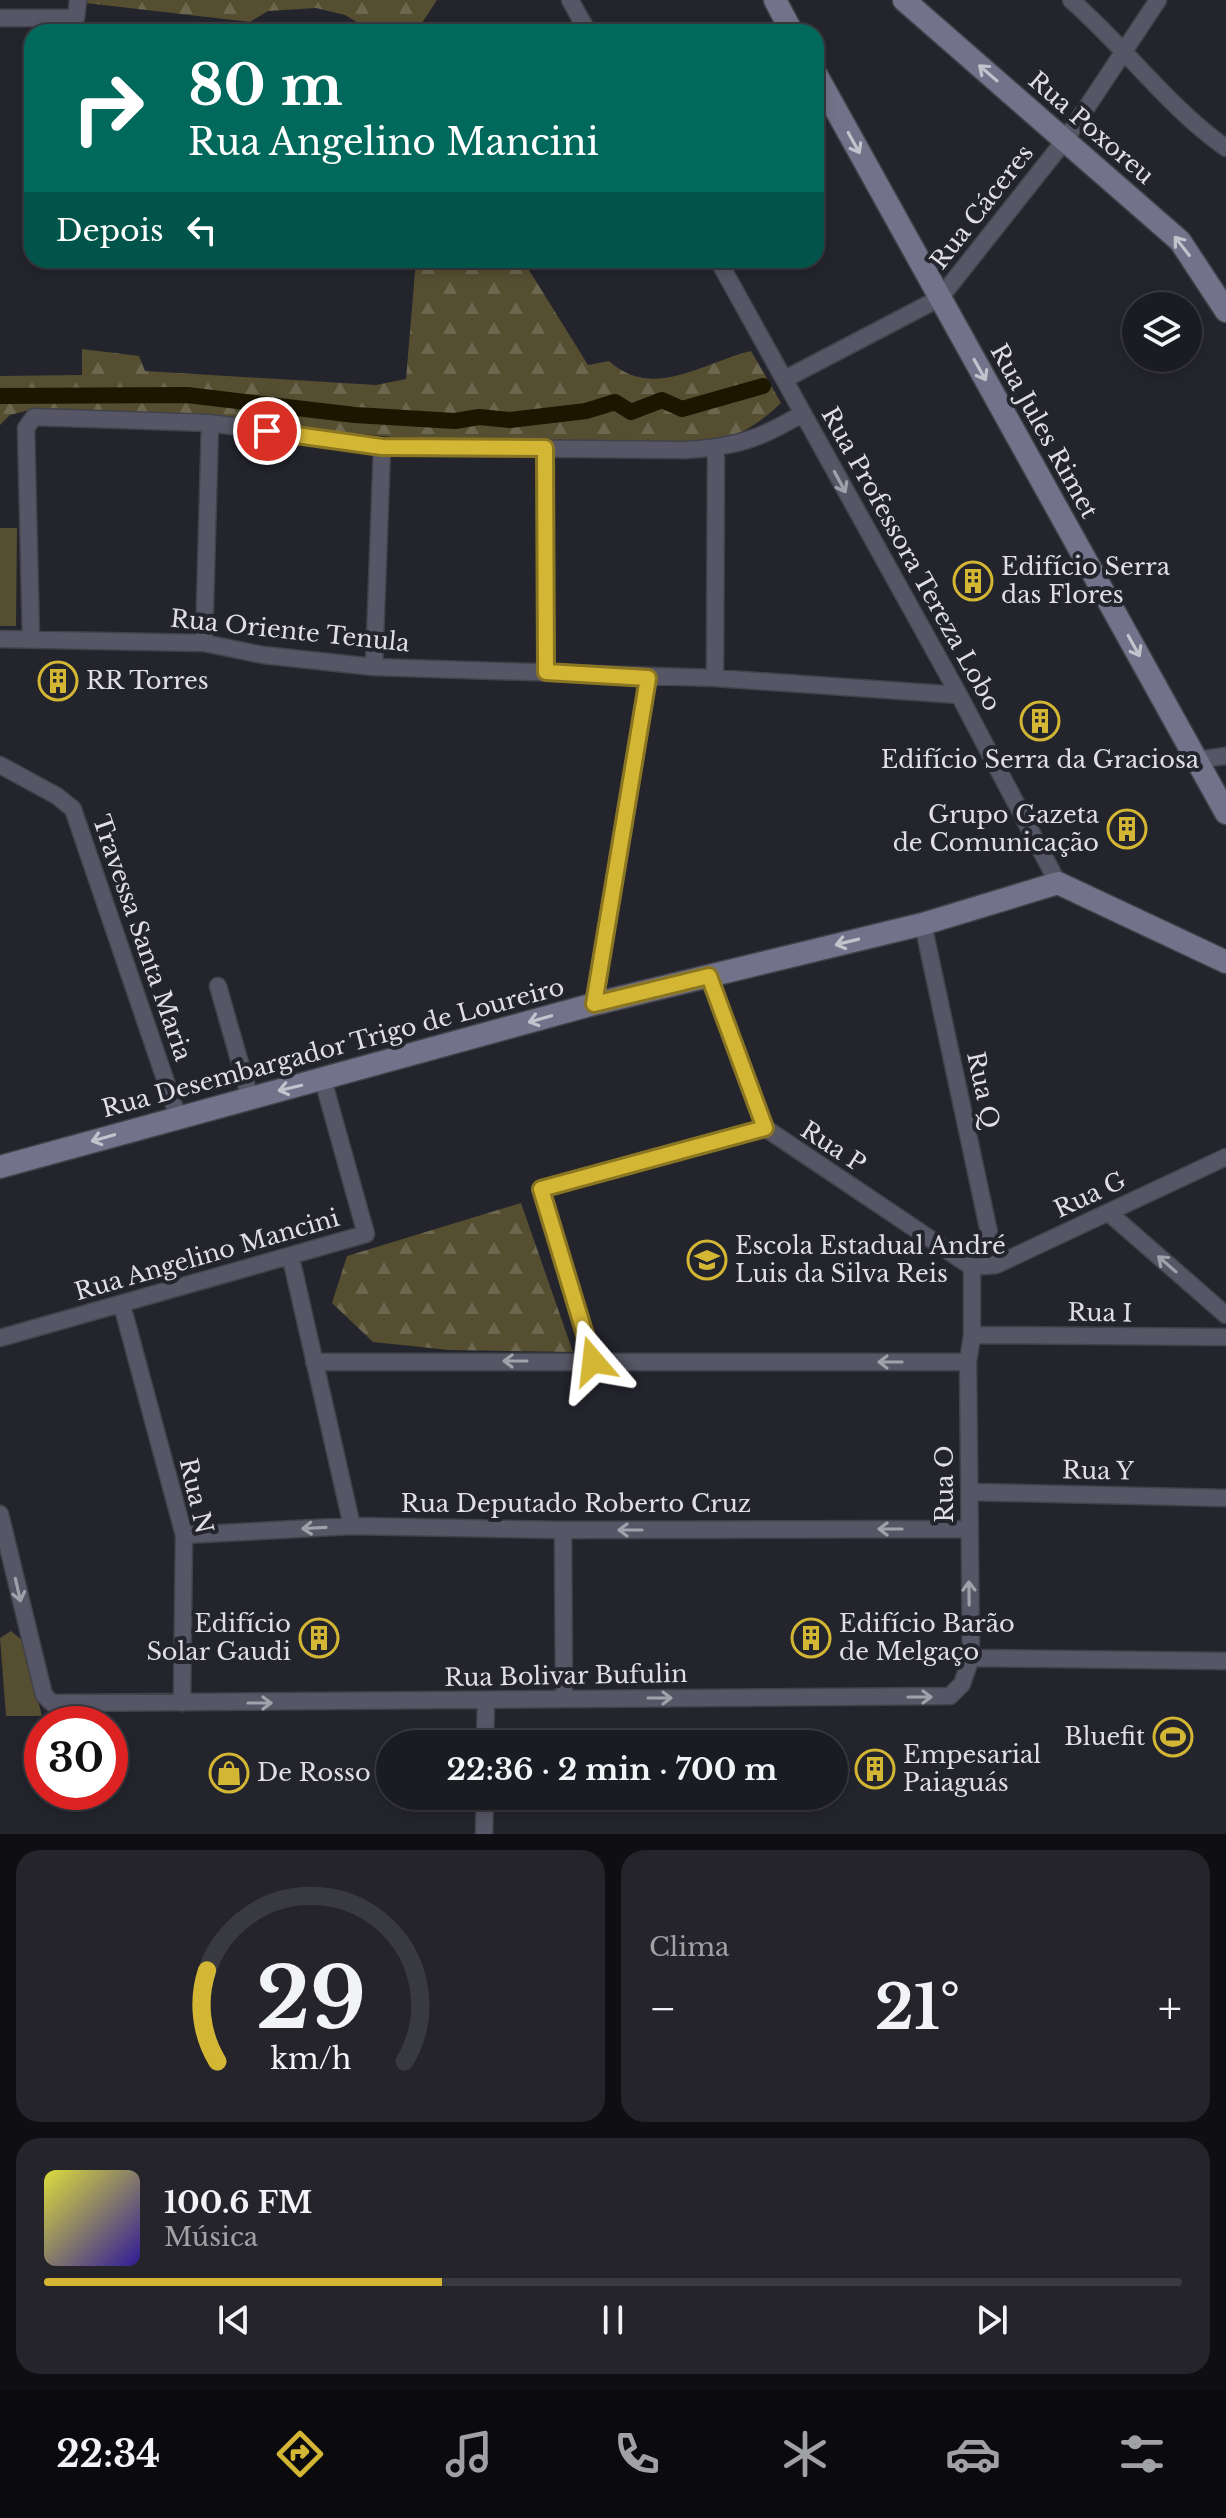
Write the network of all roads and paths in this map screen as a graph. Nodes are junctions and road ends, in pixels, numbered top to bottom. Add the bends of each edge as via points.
1 (78, 0) edge
2 (570, 0) edge
3 (775, 0) edge
4 (904, 0) edge
5 (1071, 0) edge
6 (1158, 0) edge
7 (0, 18) edge
8 (584, 24) edge
9 (788, 24) edge
10 (1127, 50) junction
11 (824, 88) edge
12 (1226, 131) edge
13 (1207, 135) junction
14 (1065, 140) junction
15 (1226, 148) edge
16 (723, 268) edge
17 (940, 298) junction
18 (1226, 311) edge
19 (785, 379) junction
20 (803, 413) junction
21 (210, 423) junction
22 (382, 447) junction
23 (545, 448) junction
24 (716, 449) junction
25 (31, 638) junction
26 (0, 639) edge
27 (204, 643) junction
28 (374, 667) junction
29 (546, 672) junction
30 (648, 678) junction
31 (715, 678) junction
32 (959, 695) junction
33 (1226, 756) edge
34 (1196, 760) junction
35 (0, 765) edge
36 (1226, 813) edge
37 (1058, 883) junction
38 (923, 924) junction
39 (1226, 962) edge
40 (709, 976) junction
41 (218, 986) dead end
42 (594, 1004) junction
43 (323, 1080) junction
44 (250, 1098) junction
45 (178, 1117) junction
46 (765, 1128) junction
47 (1226, 1157) edge
48 (0, 1167) edge
49 (1109, 1213) junction
50 (291, 1258) junction
51 (996, 1265) junction
52 (972, 1267) junction
53 (122, 1305) junction
54 (1226, 1315) edge
55 (972, 1335) junction
56 (1226, 1337) edge
57 (0, 1338) edge
58 (593, 1361) junction
59 (314, 1362) junction
60 (968, 1362) junction
61 (970, 1492) junction
62 (1226, 1498) edge
63 (0, 1514) edge
64 (352, 1526) junction
65 (968, 1529) junction
66 (563, 1530) junction
67 (184, 1535) junction
68 (971, 1658) junction
69 (1226, 1661) edge
70 (950, 1696) joint
71 (564, 1697) junction
72 (486, 1702) junction
73 (182, 1703) junction
74 (485, 1730) edge
75 (485, 1810) edge
76 (484, 1834) edge

1 - 7 street via 76,18
2 - 8 street
3 - 9 street
14 -> 4 street, Rua Poxoreu
5 - 10 street
6 - 10 street, Rua Cáceres
10 - 13 street
10 - 14 street, Rua Cáceres
11 -> 17 street, Rua Jules Rimet
12 - 13 street
13 - 15 street
14 - 17 street, Rua Cáceres
18 -> 14 street, Rua Poxoreu via 1180,241
16 - 19 street, Rua Professora Tereza Lobo
17 - 19 street, Rua Cáceres
17 -> 34 street, Rua Jules Rimet
19 - 20 street, Rua Professora Tereza Lobo
20 - 24 street via 756,439
20 -> 32 street, Rua Professora Tereza Lobo
21 - 22 street
21 - 25 street via 37,417 29,421
21 - 27 street
22 - 23 street
22 - 28 street
23 - 24 street
23 - 29 street
24 - 31 street
25 - 26 street, Rua Oriente Tenula
25 - 27 street, Rua Oriente Tenula
27 - 28 street, Rua Oriente Tenula
28 - 29 street, Rua Oriente Tenula
29 - 30 street, Rua Oriente Tenula
30 - 31 street, Rua Oriente Tenula
30 - 42 street
31 - 32 street, Rua Oriente Tenula
32 - 37 street, Rua Professora Tereza Lobo
33 - 34 street
34 - 36 street, Rua Jules Rimet
35 - 45 street, Travessa Santa Maria via 73,809
37 - 38 street, Rua Desembargador Trigo de Loureiro
37 - 39 street
38 -> 40 street, Rua Desembargador Trigo de Loureiro
38 - 51 street, Rua Q
40 - 42 street, Rua Desembargador Trigo de Loureiro
40 - 46 street, Rua P
41 - 44 street
42 -> 43 street, Rua Desembargador Trigo de Loureiro
43 -> 44 street, Rua Desembargador Trigo de Loureiro
43 - 50 street, Rua Angelino Mancini via 366,1234
44 - 45 street, Rua Desembargador Trigo de Loureiro
45 -> 48 street, Rua Desembargador Trigo de Loureiro
46 - 52 street, Rua P
46 - 58 street via 541,1189
47 - 49 street, Rua G
49 - 51 street, Rua G
54 -> 49 street
50 - 53 street, Rua Angelino Mancini
50 - 59 street
51 - 52 street, Rua G
52 - 55 street, Rua O
53 - 57 street, Rua Angelino Mancini
53 - 67 street, Rua N
55 - 56 street, Rua I
55 - 60 street, Rua O
58 -> 59 street
60 -> 58 street
59 - 64 street
60 - 61 street, Rua O
61 - 62 street, Rua Y
61 - 65 street, Rua O
63 -> 73 street, Rua Bolivar Bufulin via 46,1699 54,1704
64 - 66 street, Rua Deputado Roberto Cruz
64 -> 67 street, Rua Deputado Roberto Cruz
65 -> 66 street, Rua Deputado Roberto Cruz
68 -> 65 street, Rua O
66 - 71 street
67 - 73 street, Rua N
68 - 69 street
68 - 70 street, Rua O via 962,1684
71 -> 70 street, Rua Bolivar Bufulin
71 - 72 street, Rua Bolivar Bufulin
73 -> 72 street, Rua Bolivar Bufulin
72 - 74 street
75 - 76 street

